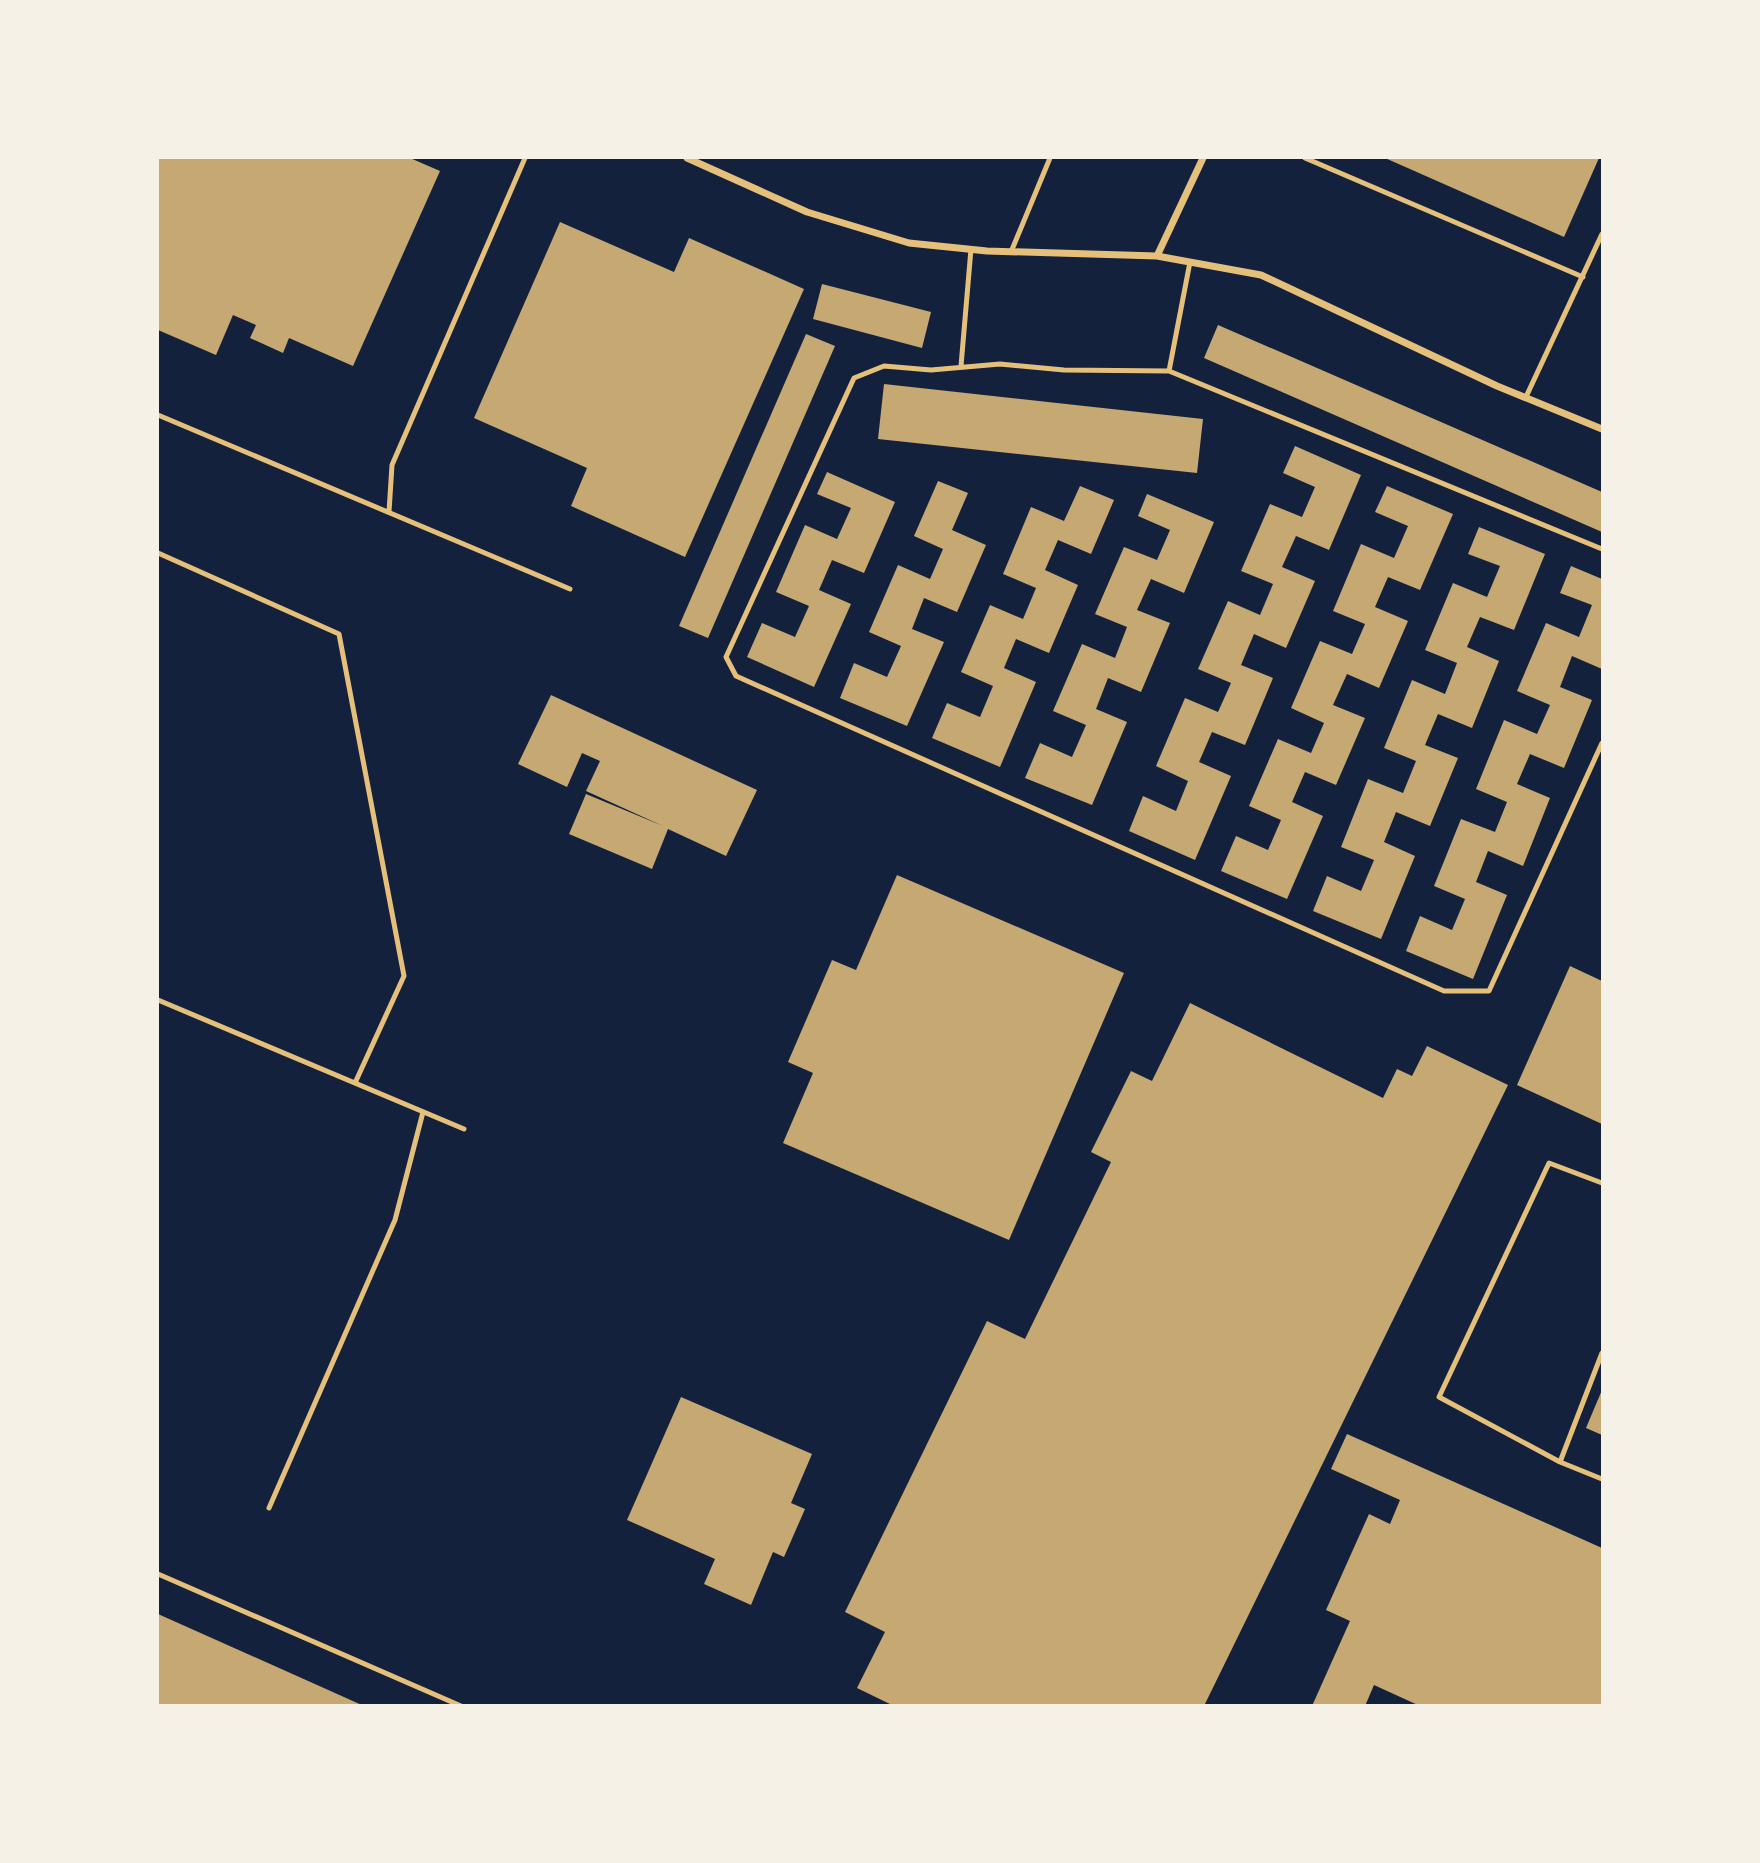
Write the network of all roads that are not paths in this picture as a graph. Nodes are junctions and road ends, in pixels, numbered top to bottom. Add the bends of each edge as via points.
1 (524, 158) edge
2 (687, 158) edge
3 (1050, 158) edge
4 (1203, 158) edge
5 (1305, 158) edge
6 (1602, 234) edge
7 (971, 249) junction
8 (1011, 252) junction
9 (1157, 256) junction
10 (1190, 262) junction
11 (1583, 276) junction
12 (961, 366) junction
13 (1169, 371) junction
14 (1526, 397) junction
15 (158, 415) edge
16 (1602, 429) edge
17 (389, 512) junction
18 (1602, 550) edge
19 (158, 553) edge
20 (570, 589) dead end
21 (1602, 743) edge
22 (158, 1000) edge
23 (355, 1083) junction
24 (423, 1112) junction
25 (464, 1129) dead end
26 (1602, 1184) edge
27 (1602, 1353) edge
28 (1560, 1462) junction
29 (1602, 1479) edge
30 (269, 1508) dead end
31 (158, 1574) edge
32 (461, 1706) edge

1 - 17 lane via 392,465
2 - 7 street via 807,212 909,243
3 - 8 lane
4 - 9 street
5 - 11 lane
6 - 11 lane
7 - 8 street
7 - 12 lane
8 - 9 street
9 - 10 street
10 - 13 lane
10 - 14 street via 1261,275
11 - 14 lane
12 - 13 lane via 1000,363 1064,370
12 - 21 lane via 931,370 884,366 854,378 726,657 736,676 1444,991 1489,991
13 - 18 lane
14 - 16 street
15 - 17 lane
17 - 20 lane
19 - 23 lane via 340,634 404,976
22 - 23 lane
23 - 24 lane
24 - 25 lane
24 - 30 lane via 395,1220
26 - 28 lane via 1549,1163 1439,1397
27 - 28 lane
28 - 29 lane
31 - 32 lane

